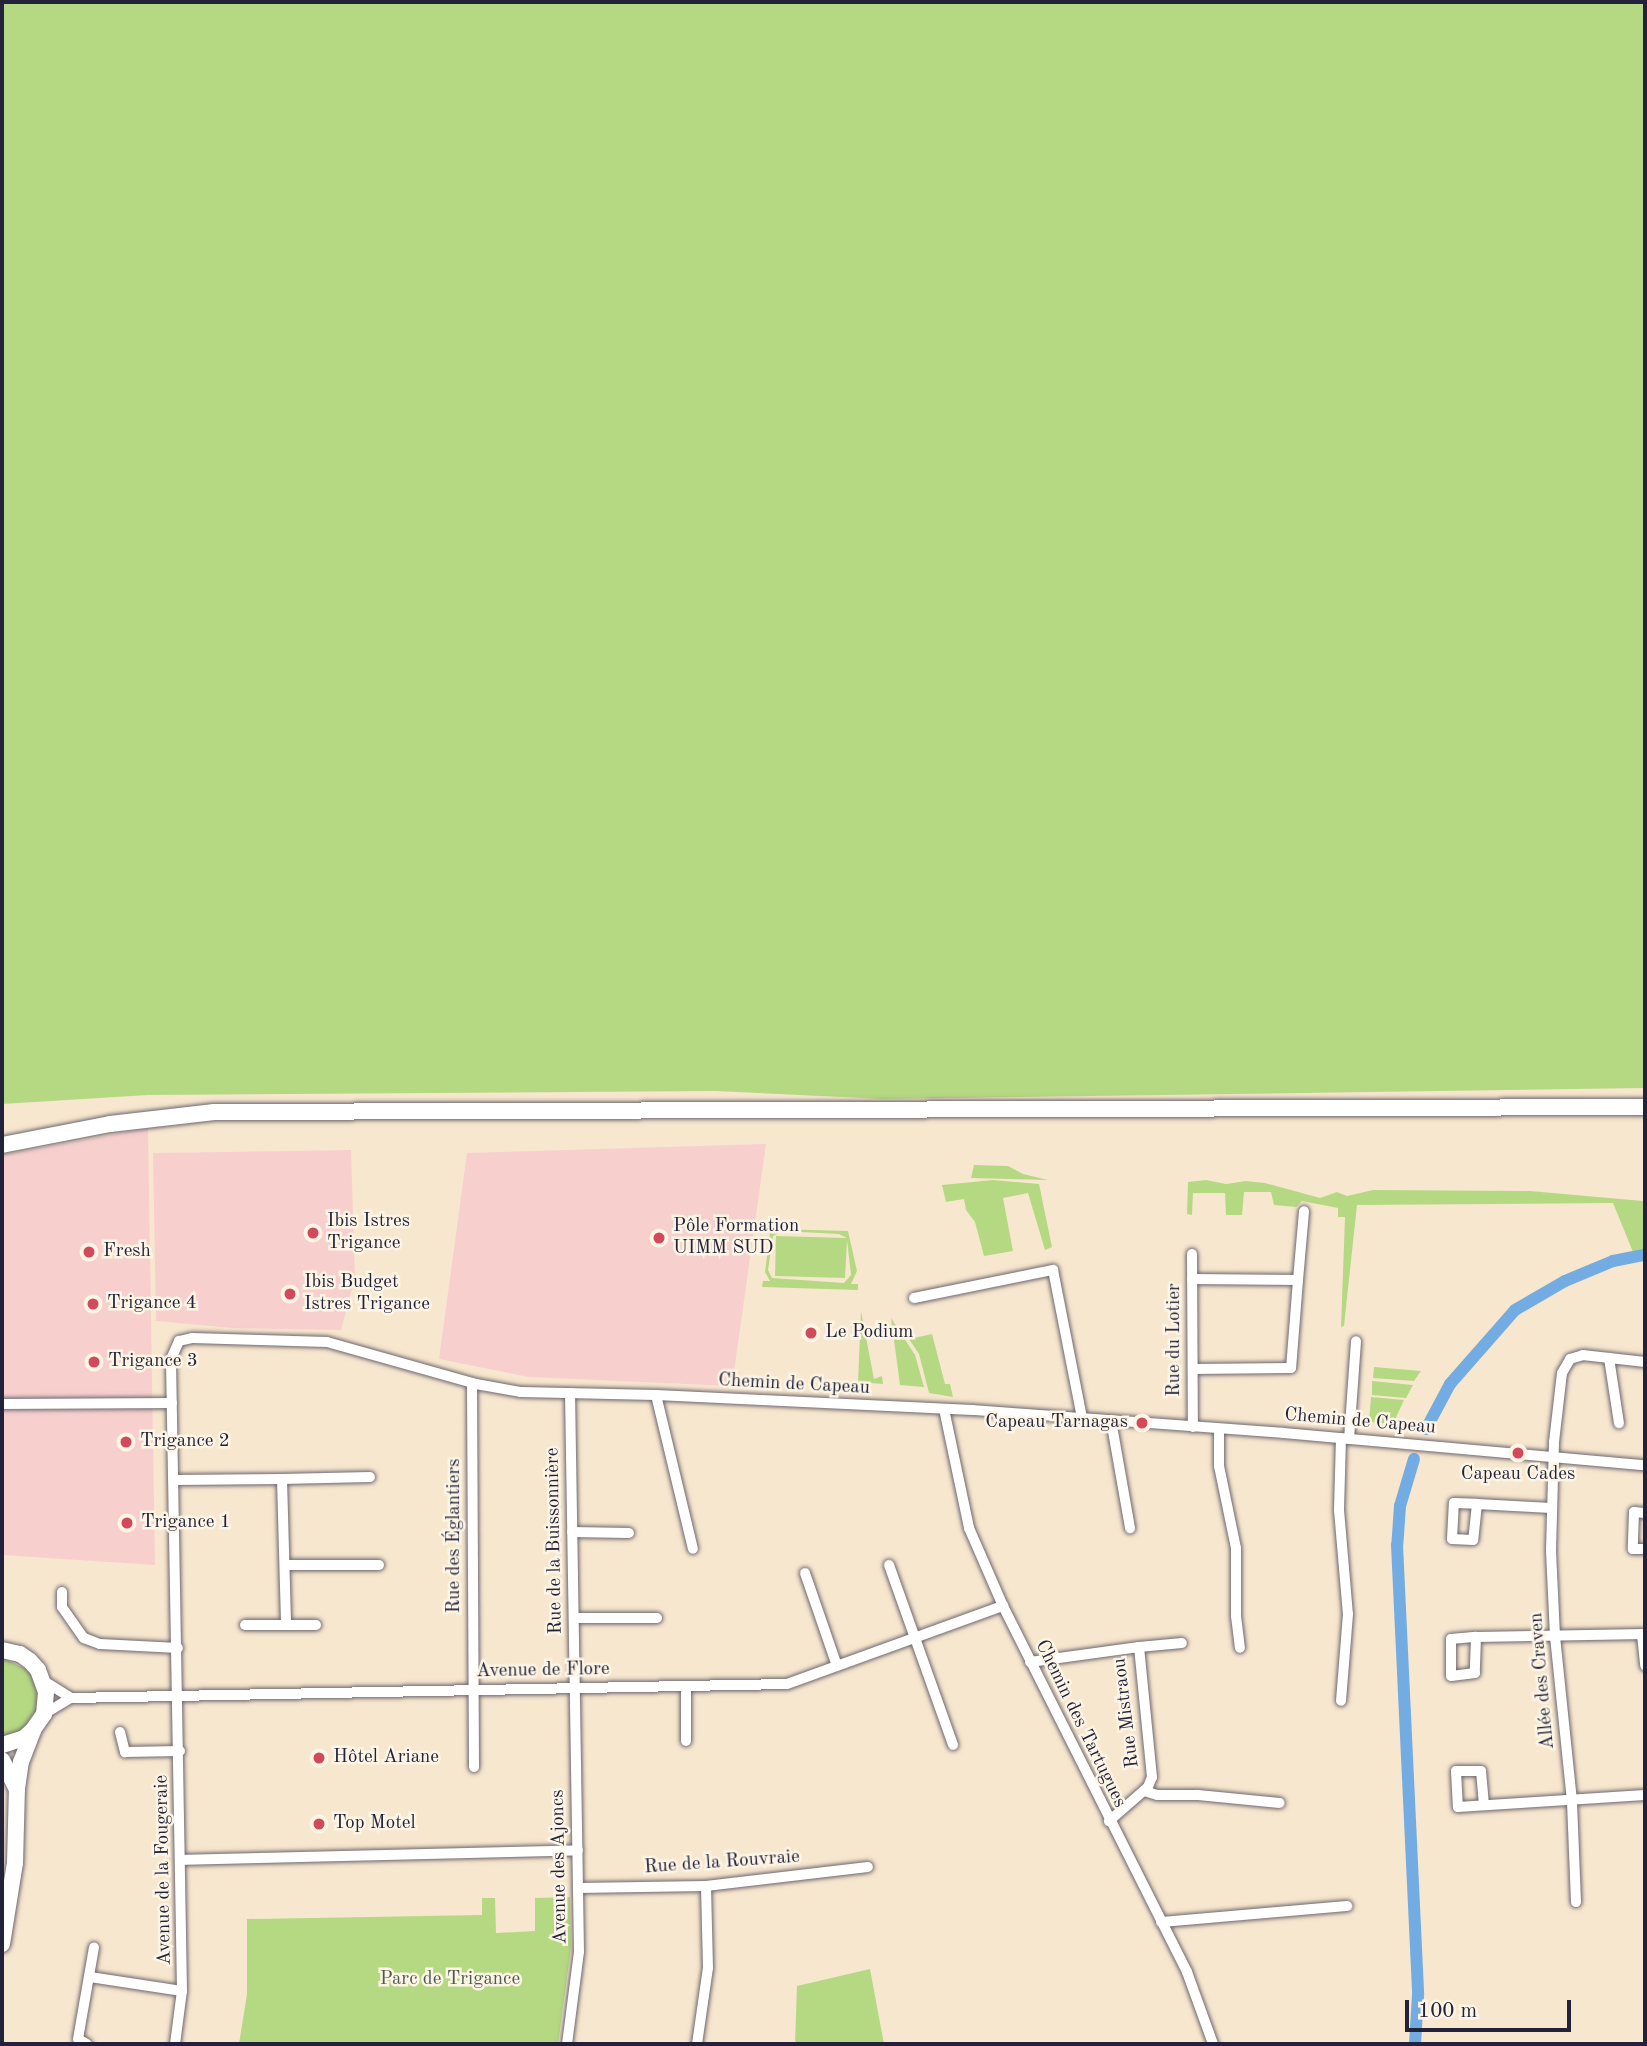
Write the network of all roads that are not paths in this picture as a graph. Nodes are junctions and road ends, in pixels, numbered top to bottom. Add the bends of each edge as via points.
1 (1645, 1107) edge
2 (2, 1144) edge
3 (1304, 1210) dead end
4 (1192, 1254) dead end
5 (1192, 1279) junction
6 (1298, 1280) junction
7 (914, 1298) dead end
8 (1356, 1341) dead end
9 (1609, 1358) junction
10 (1645, 1362) edge
11 (1193, 1369) junction
12 (472, 1383) junction
13 (570, 1393) junction
14 (656, 1395) junction
15 (172, 1403) junction
16 (2, 1404) edge
17 (944, 1409) junction
18 (1082, 1418) junction
19 (1111, 1420) junction
20 (1619, 1423) dead end
21 (1193, 1427) junction
22 (1219, 1429) junction
23 (1345, 1438) junction
24 (1554, 1458) junction
25 (1645, 1465) edge
26 (370, 1477) dead end
27 (282, 1479) junction
28 (174, 1480) junction
29 (1477, 1504) dead end
30 (1551, 1508) junction
31 (1645, 1513) edge
32 (1130, 1528) dead end
33 (572, 1532) junction
34 (629, 1533) dead end
35 (692, 1549) dead end
36 (1645, 1549) edge
37 (285, 1565) junction
38 (379, 1565) dead end
39 (888, 1565) dead end
40 (805, 1573) dead end
41 (62, 1592) dead end
42 (1003, 1606) junction
43 (574, 1618) junction
44 (657, 1618) dead end
45 (286, 1624) junction
46 (245, 1625) dead end
47 (316, 1625) dead end
48 (1644, 1634) edge
49 (1555, 1636) junction
50 (1476, 1637) dead end
51 (915, 1638) junction
52 (1182, 1643) dead end
53 (4, 1647) edge
54 (1139, 1647) junction
55 (178, 1648) junction
56 (1240, 1648) dead end
57 (1030, 1662) junction
58 (837, 1666) junction
59 (1645, 1666) edge
60 (44, 1681) junction
61 (686, 1686) junction
62 (473, 1689) junction
63 (575, 1689) junction
64 (180, 1695) junction
65 (71, 1698) junction
66 (1341, 1700) dead end
67 (44, 1714) junction
68 (33, 1730) junction
69 (120, 1732) dead end
70 (686, 1741) dead end
71 (2, 1745) edge
72 (953, 1745) dead end
73 (180, 1751) junction
74 (2, 1760) edge
75 (474, 1767) dead end
76 (17, 1788) junction
77 (1144, 1791) junction
78 (1645, 1795) edge
79 (1572, 1801) junction
80 (1280, 1803) dead end
81 (1484, 1805) dead end
82 (1109, 1821) junction
83 (578, 1850) junction
84 (181, 1860) junction
85 (868, 1867) dead end
86 (706, 1886) junction
87 (579, 1888) junction
88 (1576, 1902) dead end
89 (1347, 1906) dead end
90 (1161, 1922) junction
91 (2, 1944) edge
92 (94, 1947) dead end
93 (90, 1977) junction
94 (182, 1991) junction
95 (87, 2044) edge
96 (175, 2044) edge
97 (567, 2044) edge
98 (697, 2044) edge
99 (1213, 2044) edge

1 - 2 main road via 214,1112 110,1124
3 - 6 street
4 - 5 street, Rue du Lotier
5 - 6 street
5 - 11 street, Rue du Lotier
6 - 11 street via 1291,1368
7 - 18 street via 1053,1270
8 - 23 street
9 - 10 street
9 - 20 street
9 - 24 street, Allée des Craven via 1570,1359 1562,1373
11 - 21 street, Rue du Lotier
12 - 13 street, Chemin de Capeau via 521,1392
12 - 15 street, Chemin de Capeau via 327,1342 192,1338 174,1347
12 - 62 street, Rue des Églantiers
13 - 14 street, Chemin de Capeau
13 - 33 street, Rue de la Buissonnière
14 - 17 street, Chemin de Capeau
14 - 35 street
15 - 16 street
15 - 28 street, Avenue de la Fougeraie
17 - 18 street, Chemin de Capeau
17 - 42 street, Chemin des Tartugues via 969,1528
18 - 19 street, Chemin de Capeau
19 - 21 street, Chemin de Capeau
19 - 32 street
21 - 22 street, Chemin de Capeau
22 - 23 street, Chemin de Capeau
22 - 56 street via 1219,1466 1236,1548
23 - 24 street, Chemin de Capeau
23 - 66 street via 1339,1510 1348,1614
24 - 25 street, Chemin de Capeau
24 - 30 street, Allée des Craven
26 - 27 street
27 - 28 street
27 - 37 street
28 - 55 street, Avenue de la Fougeraie
29 - 30 street
30 - 49 street, Allée des Craven
31 - 36 street via 1634,1512 1633,1549
33 - 34 street
33 - 43 street, Rue de la Buissonnière
37 - 38 street
37 - 45 street
39 - 51 street
40 - 58 street
41 - 55 street via 62,1606 84,1638 100,1644
42 - 51 street, Avenue de Flore
42 - 57 street, Chemin des Tartugues
43 - 44 street
43 - 63 street, Rue de la Buissonnière
45 - 46 street
45 - 47 street
48 - 49 street
48 - 59 street
49 - 50 street
49 - 79 street, Allée des Craven
51 - 58 street, Avenue de Flore
51 - 72 street
52 - 54 street
53 - 60 main road via 30,1661
54 - 57 street, Rue Mistraou
54 - 77 street, Rue Mistraou via 1152,1777
55 - 64 street, Avenue de la Fougeraie
57 - 82 street, Chemin des Tartugues
58 - 61 street, Avenue de Flore via 787,1684
60 - 65 street
60 - 67 main road
61 - 63 street, Avenue de Flore
61 - 70 street
62 - 63 street, Avenue de Flore
62 - 64 street, Avenue de Flore
62 - 75 street, Rue des Églantiers
63 - 83 street, Avenue des Ajoncs
64 - 65 street, Avenue de Flore
64 - 73 street, Avenue de la Fougeraie
65 - 67 street, Avenue de Flore
67 - 68 main road
68 - 71 main road
68 - 76 main road
69 - 73 street via 125,1752
73 - 84 street, Avenue de la Fougeraie
74 - 76 main road
76 - 91 main road via 15,1863
77 - 80 street
77 - 82 street, Rue Mistraou
78 - 79 street
79 - 81 street
79 - 88 street, Allée des Craven
82 - 90 street, Chemin des Tartugues
83 - 84 street
83 - 87 street, Avenue des Ajoncs
84 - 94 street, Avenue de la Fougeraie
85 - 86 street, Rue de la Rouvraie
86 - 87 street, Rue de la Rouvraie
86 - 98 street via 708,1968
87 - 97 street, Avenue des Ajoncs via 579,1952
89 - 90 street
90 - 99 street, Chemin des Tartugues via 1187,1972
92 - 93 street
93 - 94 street
93 - 95 street via 78,2039
94 - 96 street, Avenue de la Fougeraie

